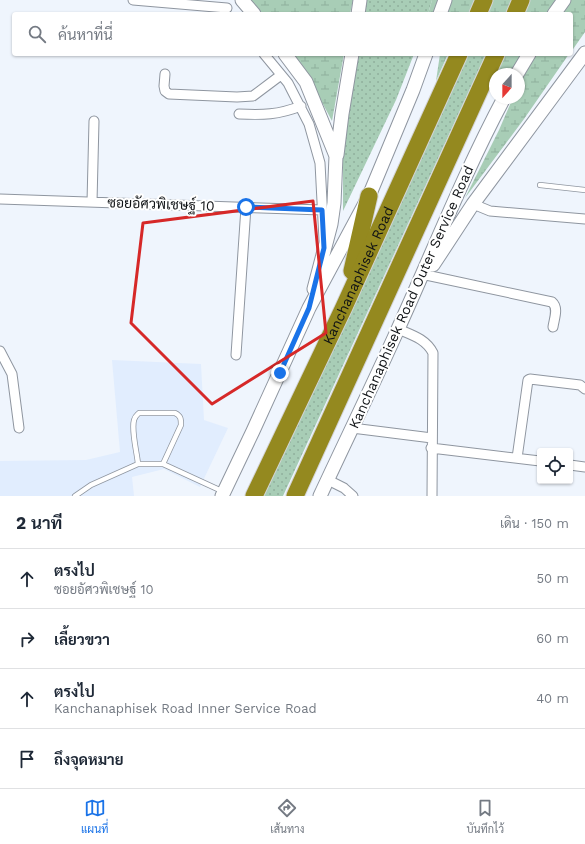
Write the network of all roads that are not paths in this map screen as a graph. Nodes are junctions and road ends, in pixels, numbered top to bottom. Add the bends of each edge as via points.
1 (133, 0) edge
2 (220, 0) edge
3 (242, 0) edge
4 (360, 0) edge
5 (445, 0) edge
6 (484, 0) edge
7 (521, 0) edge
8 (564, 0) edge
9 (229, 11) edge
10 (252, 12) edge
11 (358, 12) edge
12 (441, 12) edge
13 (479, 12) edge
14 (516, 12) edge
15 (555, 12) edge
16 (585, 53) edge
17 (266, 56) edge
18 (286, 56) edge
19 (352, 56) edge
20 (425, 56) edge
21 (458, 56) edge
22 (495, 56) edge
23 (528, 56) edge
24 (521, 68) edge
25 (165, 74) dead end
26 (281, 75) junction
27 (501, 104) edge
28 (301, 106) junction
29 (239, 114) dead end
30 (94, 121) dead end
31 (336, 156) junction
32 (540, 185) dead end
33 (585, 190) edge
34 (369, 196) junction
35 (0, 199) edge
36 (92, 202) junction
37 (472, 204) junction
38 (246, 207) junction
39 (322, 210) junction
40 (585, 219) edge
41 (324, 248) junction
42 (426, 276) junction
43 (412, 296) junction
44 (344, 307) junction
45 (309, 308) junction
46 (553, 327) dead end
47 (398, 329) junction
48 (0, 351) edge
49 (236, 355) dead end
50 (585, 389) edge
51 (19, 428) dead end
52 (352, 428) junction
53 (432, 438) junction
54 (432, 448) junction
55 (517, 458) junction
56 (537, 461) edge
57 (138, 464) junction
58 (163, 464) junction
59 (573, 465) edge
60 (585, 467) edge
61 (328, 480) junction
62 (223, 494) edge
63 (75, 496) edge
64 (254, 496) edge
65 (294, 496) edge
66 (320, 496) edge
67 (353, 496) edge
68 (432, 496) edge

1 - 9 street
2 - 9 street
3 - 10 main road
4 - 11 main road
5 - 12 main road
6 - 13 highway
7 - 14 highway
8 - 15 main road
16 - 37 main road
17 - 26 street
18 - 31 main road via 306,82
19 - 31 main road
20 - 34 main road via 414,90
21 - 44 highway, Kanchanaphisek Road
22 - 65 highway
23 - 24 main road
25 - 26 street via 165,91 169,94 237,97 253,96
26 - 28 street
27 - 43 main road, Kanchanaphisek Road Outer Service Road
28 - 29 street via 286,112 261,116
28 - 39 street via 320,163
30 - 36 street
31 - 41 main road via 334,203
32 - 33 lane
34 - 44 highway
34 - 45 main road
35 - 36 street, ซอยอัศวพิเชษฐ์ 10
36 - 38 street, ซอยอัศวพิเชษฐ์ 10
37 - 40 street via 490,211
37 - 42 main road
38 - 39 street, ซอยอัศวพิเชษฐ์ 10
38 - 49 street
39 - 41 street
41 - 45 main road
42 - 43 main road
42 - 46 street via 552,302 556,308
43 - 47 main road, Kanchanaphisek Road Outer Service Road
44 - 64 highway, Kanchanaphisek Road
45 - 62 main road
47 - 52 main road, Kanchanaphisek Road Outer Service Road
47 - 53 street via 418,337 433,353
48 - 51 street via 12,374
50 - 55 street via 580,385 528,380
52 - 53 street
52 - 61 main road, Kanchanaphisek Road Outer Service Road
53 - 54 street
54 - 55 street
54 - 68 street
55 - 56 street
57 - 58 lane
57 - 58 lane via 133,428 135,416 139,413 175,413 181,419 181,425
57 - 63 lane via 91,485
58 - 62 lane
59 - 60 street
61 - 66 main road, Kanchanaphisek Road Outer Service Road
61 - 67 street

